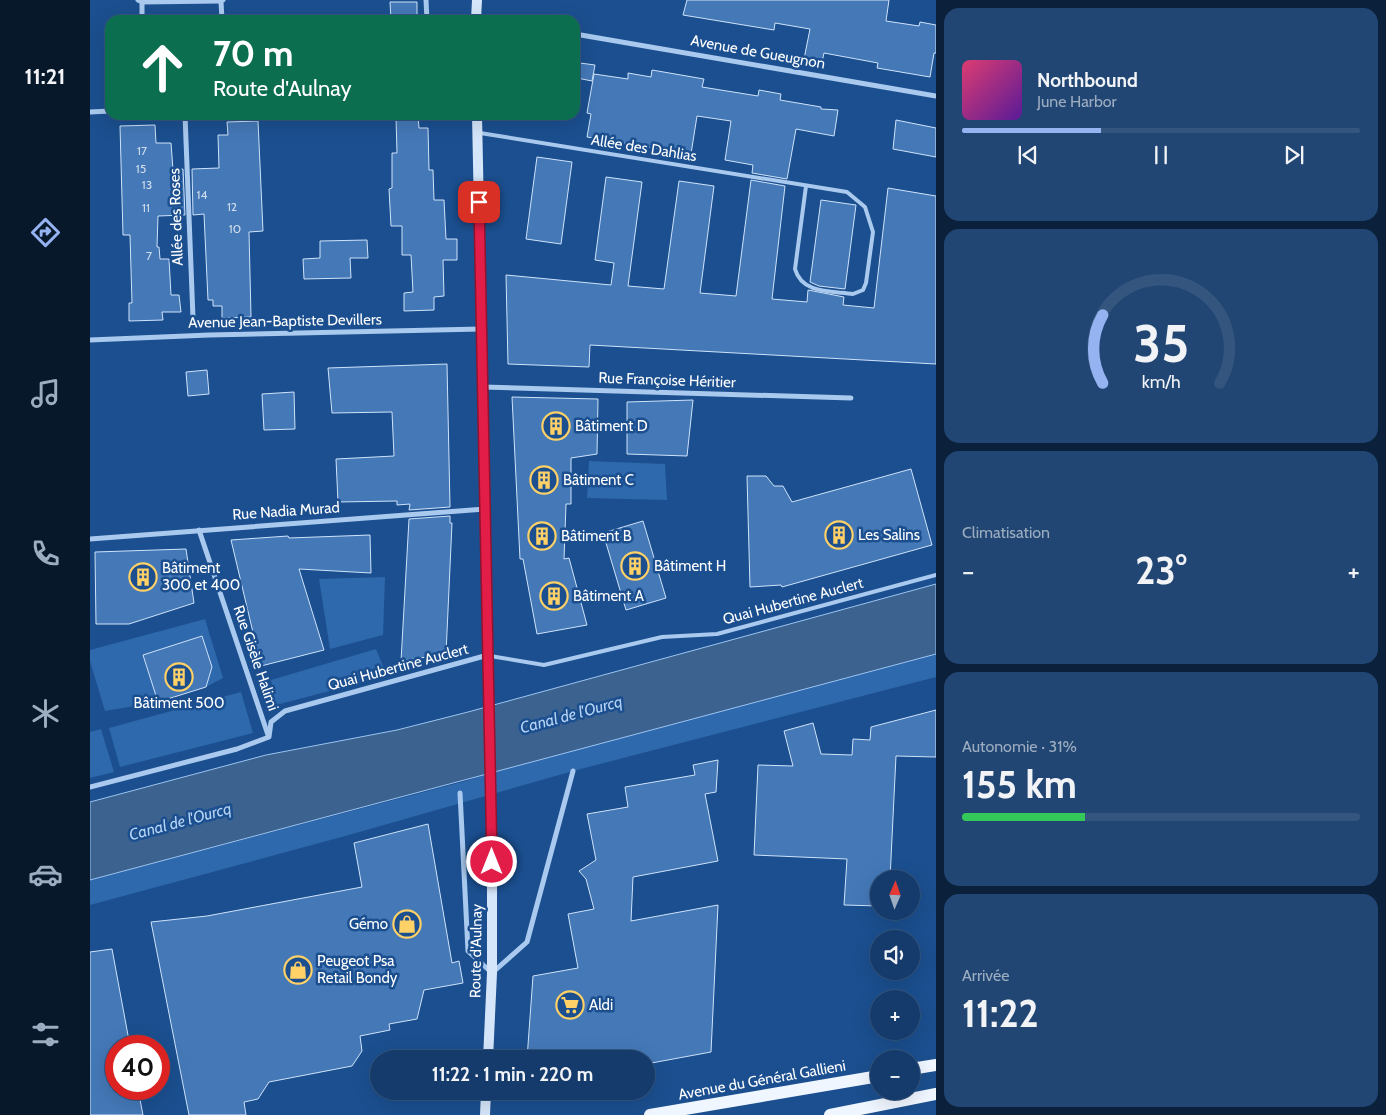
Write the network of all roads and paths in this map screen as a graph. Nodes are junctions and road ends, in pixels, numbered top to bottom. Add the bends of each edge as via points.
1 (222, 0) edge
2 (426, 0) edge
3 (477, 0) edge
4 (140, 1) edge
5 (141, 15) edge
6 (222, 15) edge
7 (427, 15) edge
8 (476, 15) edge
9 (580, 35) edge
10 (936, 96) edge
11 (90, 112) edge
12 (105, 112) edge
13 (185, 120) edge
14 (478, 120) edge
15 (478, 133) junction
16 (806, 186) junction
17 (193, 318) dead end
18 (481, 329) junction
19 (90, 340) edge
20 (482, 387) junction
21 (851, 398) dead end
22 (485, 509) junction
23 (199, 530) junction
24 (90, 538) edge
25 (936, 575) edge
26 (488, 656) junction
27 (269, 737) junction
28 (573, 771) dead end
29 (90, 787) edge
30 (460, 793) dead end
31 (492, 973) junction
32 (488, 1050) edge
33 (936, 1065) edge
34 (920, 1068) edge
35 (870, 1078) edge
36 (936, 1094) edge
37 (486, 1100) edge
38 (485, 1115) edge
39 (650, 1115) edge
40 (830, 1115) edge

1 - 4 street
1 - 6 street
2 - 7 street
3 - 8 street
4 - 5 street
9 - 10 street, Avenue de Gueugnon
11 - 12 street
13 - 17 street, Allée des Roses
14 - 15 street
15 - 16 lane, Allée des Dahlias
15 - 18 street
16 - 16 lane, Allée des Dahlias via 795,269 799,281 808,288 853,294 863,290 873,232 865,207 847,192
18 - 19 street, Avenue Jean-Baptiste Devillers
18 - 20 street
20 - 21 street, Rue Françoise Héritier
20 - 22 street
22 - 23 street, Rue Nadia Murad
22 - 26 street
23 - 24 street, Rue Nadia Murad
23 - 27 street, Rue Gisèle Halimi
25 - 26 lane, Quai Hubertine Auclert via 717,634 662,636 544,665
26 - 27 street, Quai Hubertine Auclert via 285,712 271,722
26 - 31 street, Route d'Aulnay
27 - 29 street via 237,749
28 - 31 street via 527,942
30 - 31 street via 468,951
31 - 32 street, Route d'Aulnay
33 - 34 main road
35 - 39 main road, Avenue du Général Gallieni
36 - 40 main road
37 - 38 street

